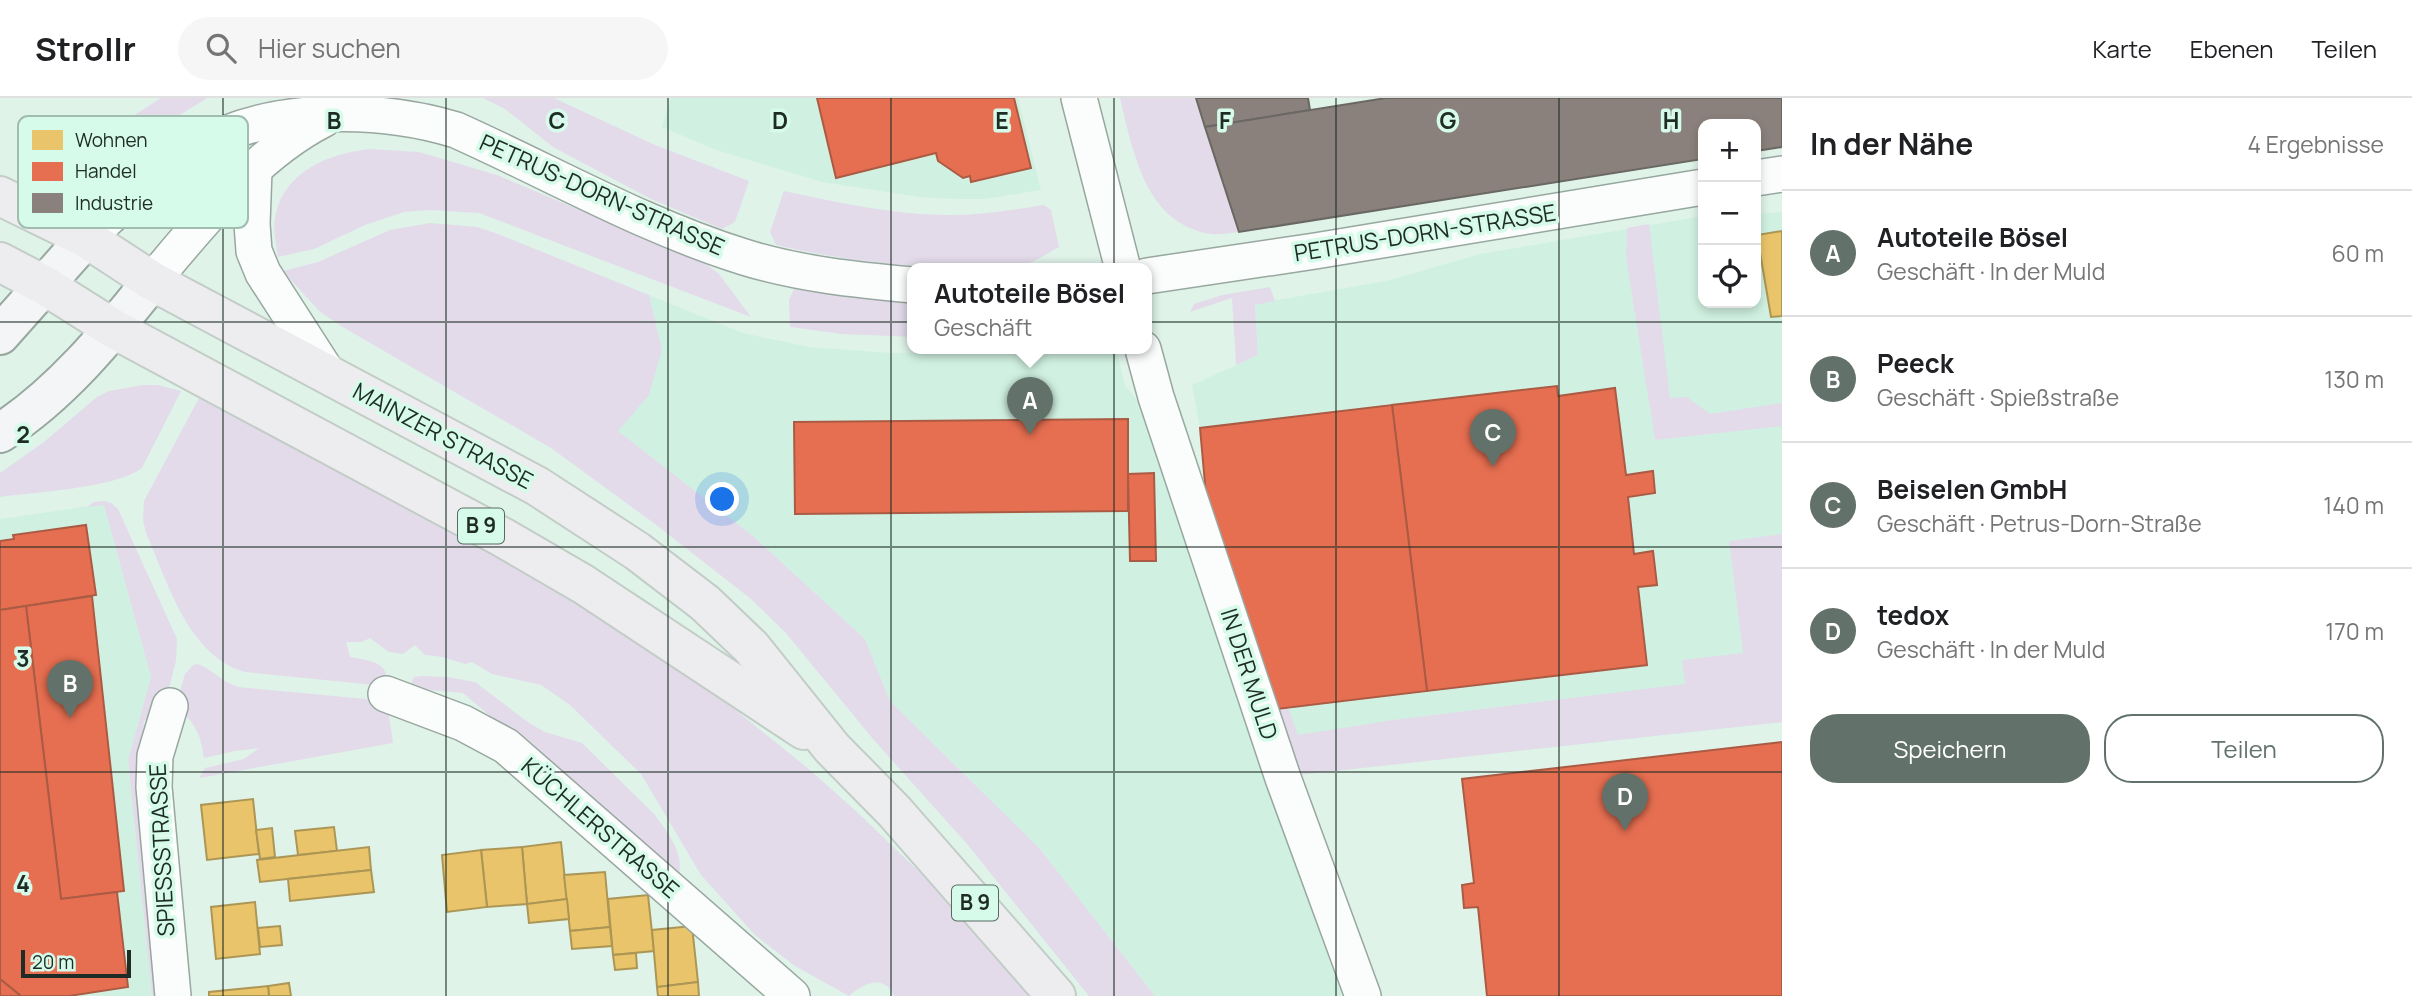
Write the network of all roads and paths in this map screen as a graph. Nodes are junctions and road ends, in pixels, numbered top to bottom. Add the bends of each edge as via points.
1 (1079, 98) edge
2 (332, 114) junction
3 (248, 126) edge
4 (254, 170) junction
5 (1782, 174) edge
6 (248, 176) edge
7 (1761, 177) edge
8 (1698, 188) edge
9 (0, 196) edge
10 (18, 205) edge
11 (66, 228) edge
12 (97, 228) edge
13 (197, 228) edge
14 (86, 238) junction
15 (0, 262) edge
16 (1121, 263) edge
17 (1152, 275) edge
18 (152, 281) junction
19 (44, 285) junction
20 (907, 285) edge
21 (114, 329) junction
22 (0, 335) edge
23 (1144, 354) edge
24 (328, 373) junction
25 (0, 433) edge
26 (386, 694) dead end
27 (170, 705) dead end
28 (832, 748) junction
29 (173, 996) edge
30 (792, 996) edge
31 (1056, 996) edge
32 (1363, 996) edge

1 - 16 street
2 - 3 street, PETRUS-DORN-STRASSE
2 - 4 street, PETRUS-DORN-STRASSE via 280,145
2 - 20 street, PETRUS-DORN-STRASSE via 399,117 456,130 639,216 746,258 861,281
4 - 6 street, PETRUS-DORN-STRASSE
4 - 24 street via 254,251 263,273
5 - 7 street
8 - 17 street, PETRUS-DORN-STRASSE
9 - 10 main road, MAINZER STRASSE / B 9
11 - 14 main road, MAINZER STRASSE / B 9
12 - 14 street, PETRUS-DORN-STRASSE
13 - 18 street, PETRUS-DORN-STRASSE
14 - 18 main road, MAINZER STRASSE / B 9
14 - 19 main road, PETRUS-DORN-STRASSE
15 - 19 main road, MAINZER STRASSE / B 9
18 - 21 main road, PETRUS-DORN-STRASSE
18 - 24 main road, MAINZER STRASSE / B 9
19 - 21 main road, MAINZER STRASSE / B 9
19 - 22 main road, PETRUS-DORN-STRASSE
21 - 25 main road, PETRUS-DORN-STRASSE via 57,387
21 - 28 main road, MAINZER STRASSE / B 9 via 572,578
23 - 32 street, IN DER MULD via 1283,778
24 - 28 main road, MAINZER STRASSE / B 9 via 537,486 637,551 705,603 751,648
26 - 30 street, KÜCHLERSTRASSE via 463,723 506,747
27 - 29 street, SPIESSSTRASSE via 155,756 154,787
28 - 31 main road, MAINZER STRASSE / B 9 via 894,811

